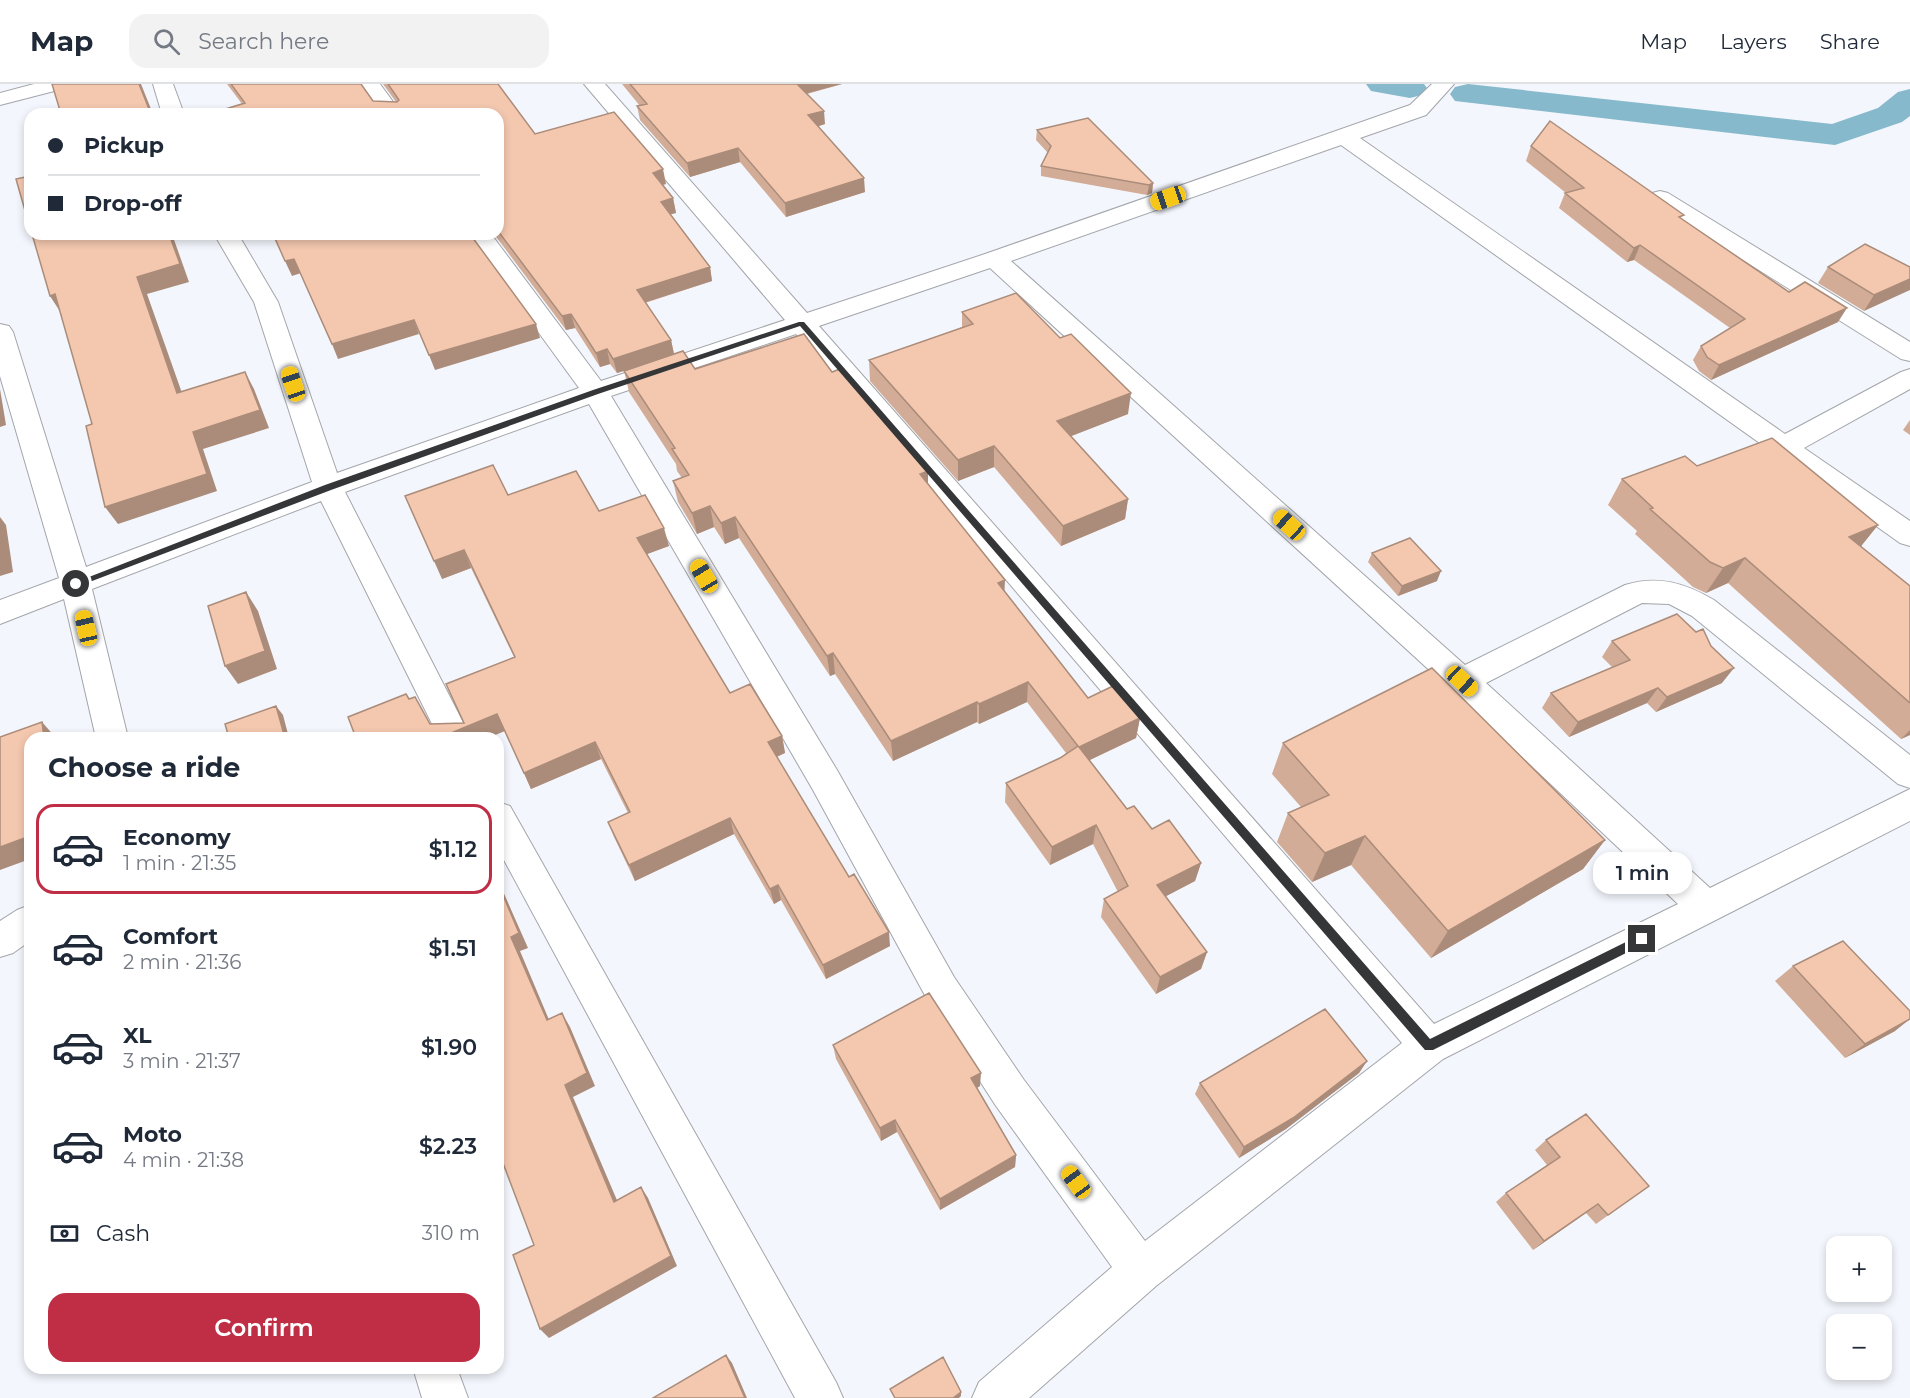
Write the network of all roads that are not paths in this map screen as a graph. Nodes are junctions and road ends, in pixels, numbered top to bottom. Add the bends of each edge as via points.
1 (59, 84) edge
2 (163, 84) edge
3 (369, 84) edge
4 (594, 84) edge
5 (1444, 84) edge
6 (0, 99) edge
7 (171, 108) edge
8 (387, 108) edge
9 (1343, 136) junction
10 (1660, 198) edge
11 (230, 240) edge
12 (483, 240) edge
13 (994, 259) junction
14 (801, 323) junction
15 (0, 332) edge
16 (1910, 353) edge
17 (1910, 378) edge
18 (595, 392) junction
19 (1784, 447) junction
20 (328, 488) junction
21 (1910, 536) edge
22 (76, 584) junction
23 (0, 612) edge
24 (1462, 681) junction
25 (111, 732) edge
26 (452, 732) edge
27 (1910, 774) edge
28 (1910, 803) edge
29 (504, 827) edge
30 (1706, 907) junction
31 (24, 925) edge
32 (0, 941) edge
33 (1429, 1046) junction
34 (1141, 1271) junction
35 (437, 1374) edge
36 (445, 1398) edge
37 (820, 1398) edge
38 (995, 1398) edge

1 - 6 street
2 - 7 street
3 - 8 street
4 - 14 street
5 - 9 street via 1418,110
9 - 13 street
9 - 19 street
10 - 16 street
11 - 20 street via 266,302
12 - 18 street
13 - 14 street
13 - 24 street
14 - 18 street
14 - 33 street
15 - 22 street
17 - 19 street
18 - 20 street
18 - 34 street via 825,780 941,989 1010,1093
19 - 21 street
20 - 22 street
20 - 26 street
22 - 23 street
22 - 25 street
24 - 27 street via 1636,593 1658,589 1679,594 1703,608
24 - 30 street
28 - 30 street
29 - 37 street
30 - 33 street
31 - 32 street
33 - 34 street
34 - 38 street
35 - 36 street

